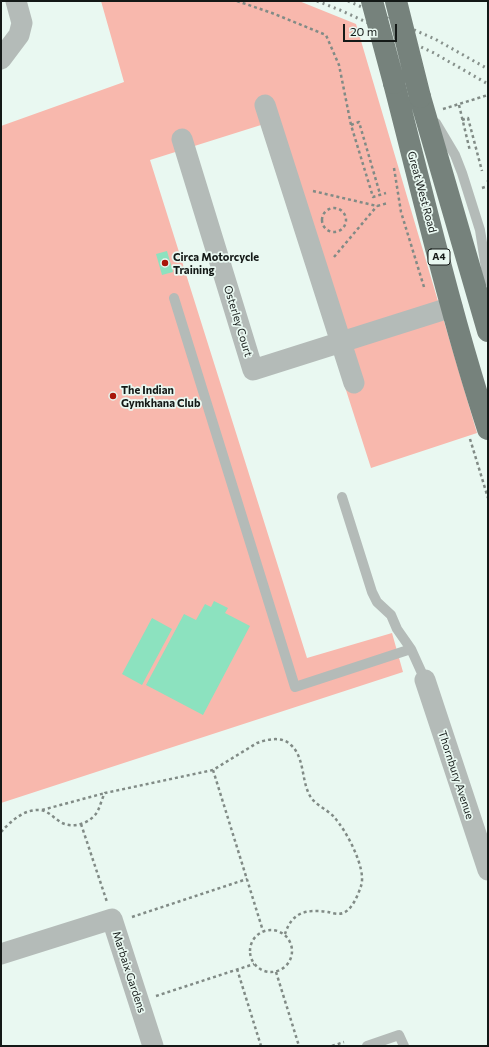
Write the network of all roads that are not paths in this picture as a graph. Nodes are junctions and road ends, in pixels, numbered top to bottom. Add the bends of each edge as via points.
1 (16, 1) edge
2 (372, 1) edge
3 (396, 1) edge
4 (1, 59) edge
5 (420, 96) junction
6 (265, 105) dead end
7 (182, 138) dead end
8 (484, 229) edge
9 (488, 281) edge
10 (174, 298) dead end
11 (452, 307) junction
12 (488, 331) edge
13 (340, 342) junction
14 (354, 383) dead end
15 (488, 429) edge
16 (342, 497) dead end
17 (411, 649) junction
18 (425, 680) joint
19 (488, 870) edge
20 (1, 954) edge
21 (152, 1046) edge
22 (367, 1046) edge
23 (404, 1046) edge

1 - 4 street via 22,23 19,35
2 - 11 highway, Great West Road / A4, bridge
3 - 5 highway, A4, bridge
5 - 8 lane via 455,156
5 - 12 highway, A4
6 - 13 street
7 - 13 street, Osterley Court via 253,370
8 - 9 lane
10 - 17 lane via 295,687
11 - 13 street, Osterley Court
11 - 15 highway, Great West Road / A4
13 - 14 street
16 - 17 lane via 372,592
17 - 18 lane
18 - 19 street, Thornbury Avenue
20 - 21 street, Marbaix Gardens via 113,920
22 - 23 lane via 399,1035

